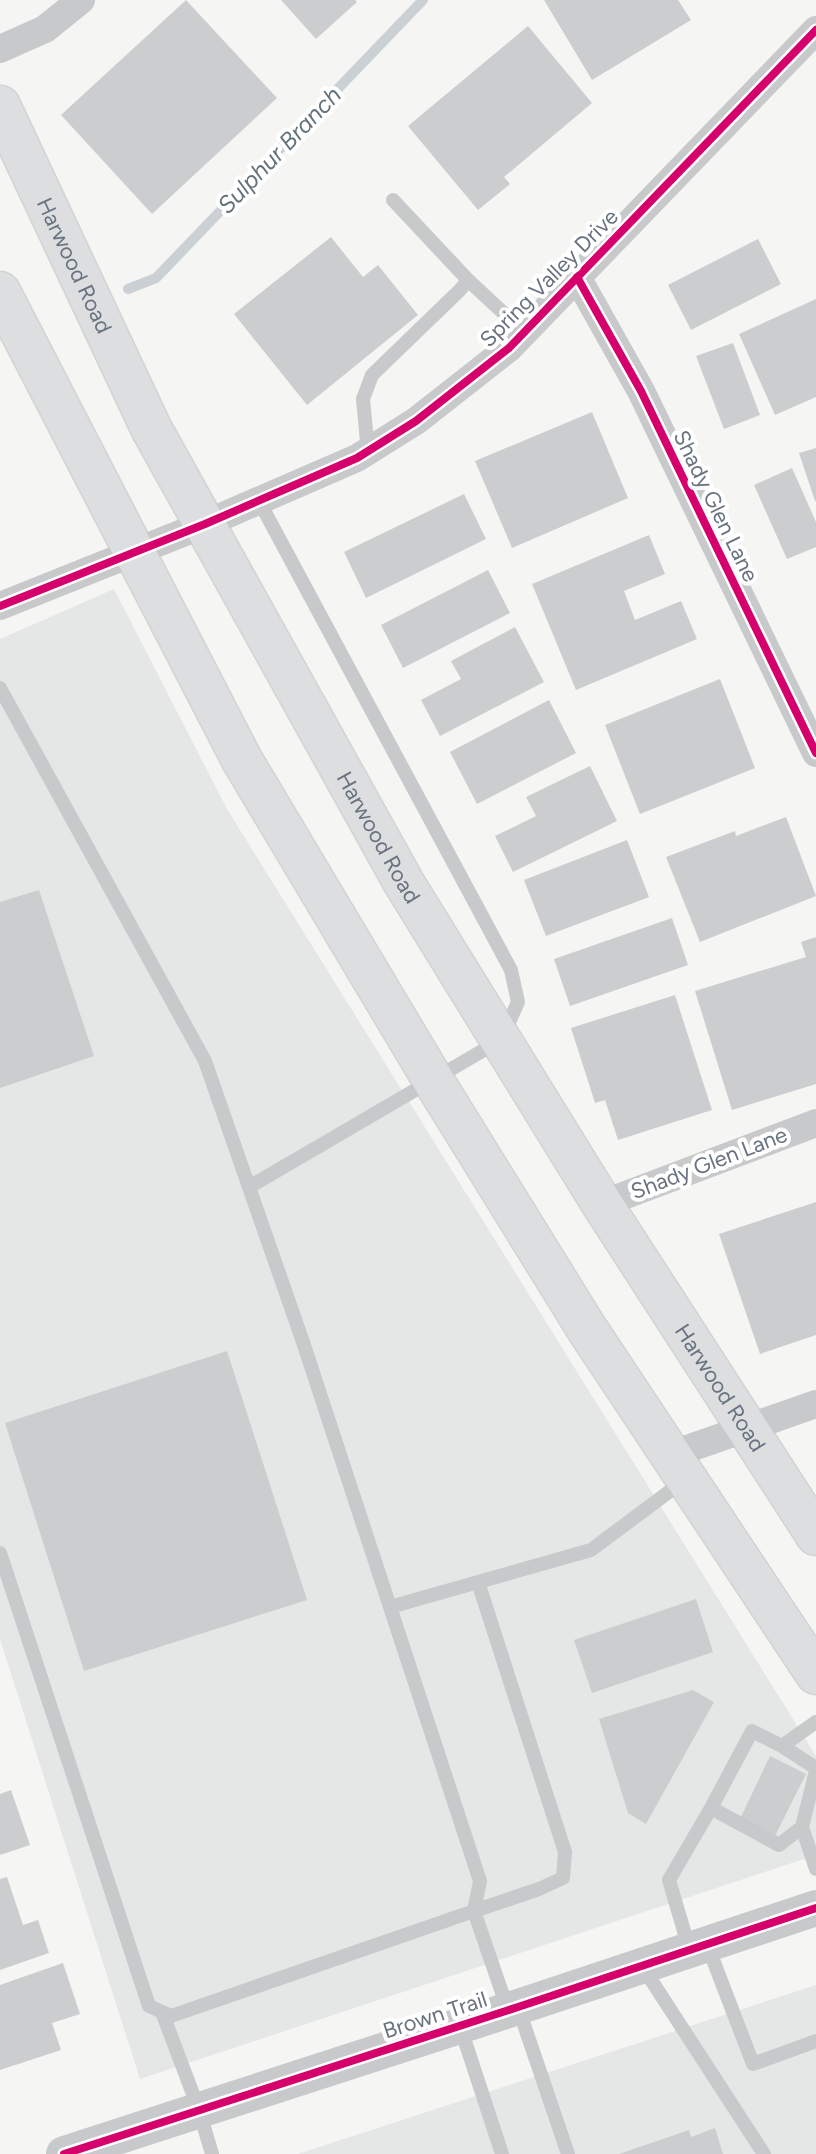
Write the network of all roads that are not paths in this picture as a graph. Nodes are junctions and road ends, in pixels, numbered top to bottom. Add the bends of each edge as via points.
1 (81, 0) edge
2 (816, 30) edge
3 (0, 49) edge
4 (0, 106) edge
5 (393, 200) dead end
6 (577, 277) junction
7 (468, 280) junction
8 (0, 292) edge
9 (524, 332) junction
10 (368, 452) junction
11 (259, 501) junction
12 (205, 524) junction
13 (135, 553) junction
14 (0, 606) edge
15 (0, 688) edge
16 (816, 753) edge
17 (501, 1040) junction
18 (433, 1080) junction
19 (816, 1123) edge
20 (249, 1187) junction
21 (602, 1204) junction
22 (816, 1404) edge
23 (748, 1427) junction
24 (678, 1467) junction
25 (816, 1535) edge
26 (0, 1553) edge
27 (478, 1582) junction
28 (390, 1607) junction
29 (816, 1674) edge
30 (816, 1722) edge
31 (782, 1746) junction
32 (816, 1770) edge
33 (711, 1808) junction
34 (802, 1827) junction
35 (816, 1869) edge
36 (816, 1908) edge
37 (474, 1911) junction
38 (698, 1946) junction
39 (642, 1966) junction
40 (513, 2009) junction
41 (162, 2012) junction
42 (460, 2026) junction
43 (816, 2041) edge
44 (199, 2110) junction
45 (77, 2152) edge
46 (212, 2154) edge
47 (502, 2154) edge
48 (568, 2154) edge
49 (764, 2154) edge

1 - 3 street via 45,29
2 - 6 street, Spring Valley Drive
4 - 12 main road, Harwood Road via 151,428
5 - 7 lane
6 - 9 street, Spring Valley Drive
6 - 16 street, Shady Glen Lane via 641,391
7 - 9 lane
7 - 10 lane via 372,375 363,399
8 - 13 main road
9 - 10 street, Spring Valley Drive via 416,421
10 - 11 street, Spring Valley Drive
11 - 12 street, Spring Valley Drive
11 - 17 lane via 511,970 518,1002
12 - 13 street, Spring Valley Drive
12 - 17 main road, Harwood Road via 404,883
13 - 14 street, Spring Valley Drive
13 - 18 main road via 242,760
15 - 20 lane via 205,1061
17 - 18 lane
17 - 21 main road, Harwood Road
18 - 20 lane
18 - 24 main road
19 - 21 street, Shady Glen Lane
20 - 28 lane
21 - 23 main road, Harwood Road
22 - 23 street
23 - 24 street
23 - 25 main road, Harwood Road
24 - 27 lane via 591,1550
24 - 29 main road
26 - 41 lane via 149,2006
27 - 28 lane
27 - 37 lane via 565,1852 563,1878
28 - 37 lane via 480,1881
30 - 31 lane
31 - 32 lane
31 - 33 lane via 752,1731
32 - 34 lane
33 - 34 lane via 779,1845
33 - 38 lane via 669,1880
34 - 35 lane
36 - 38 street, Brown Trail
37 - 40 lane
37 - 41 lane via 171,2016
38 - 39 street, Brown Trail
38 - 43 lane via 753,2064
39 - 40 street, Brown Trail
39 - 49 lane
40 - 42 street, Brown Trail
40 - 48 lane
41 - 44 lane
42 - 44 street, Brown Trail
42 - 47 lane
44 - 45 street, Brown Trail
44 - 46 lane

